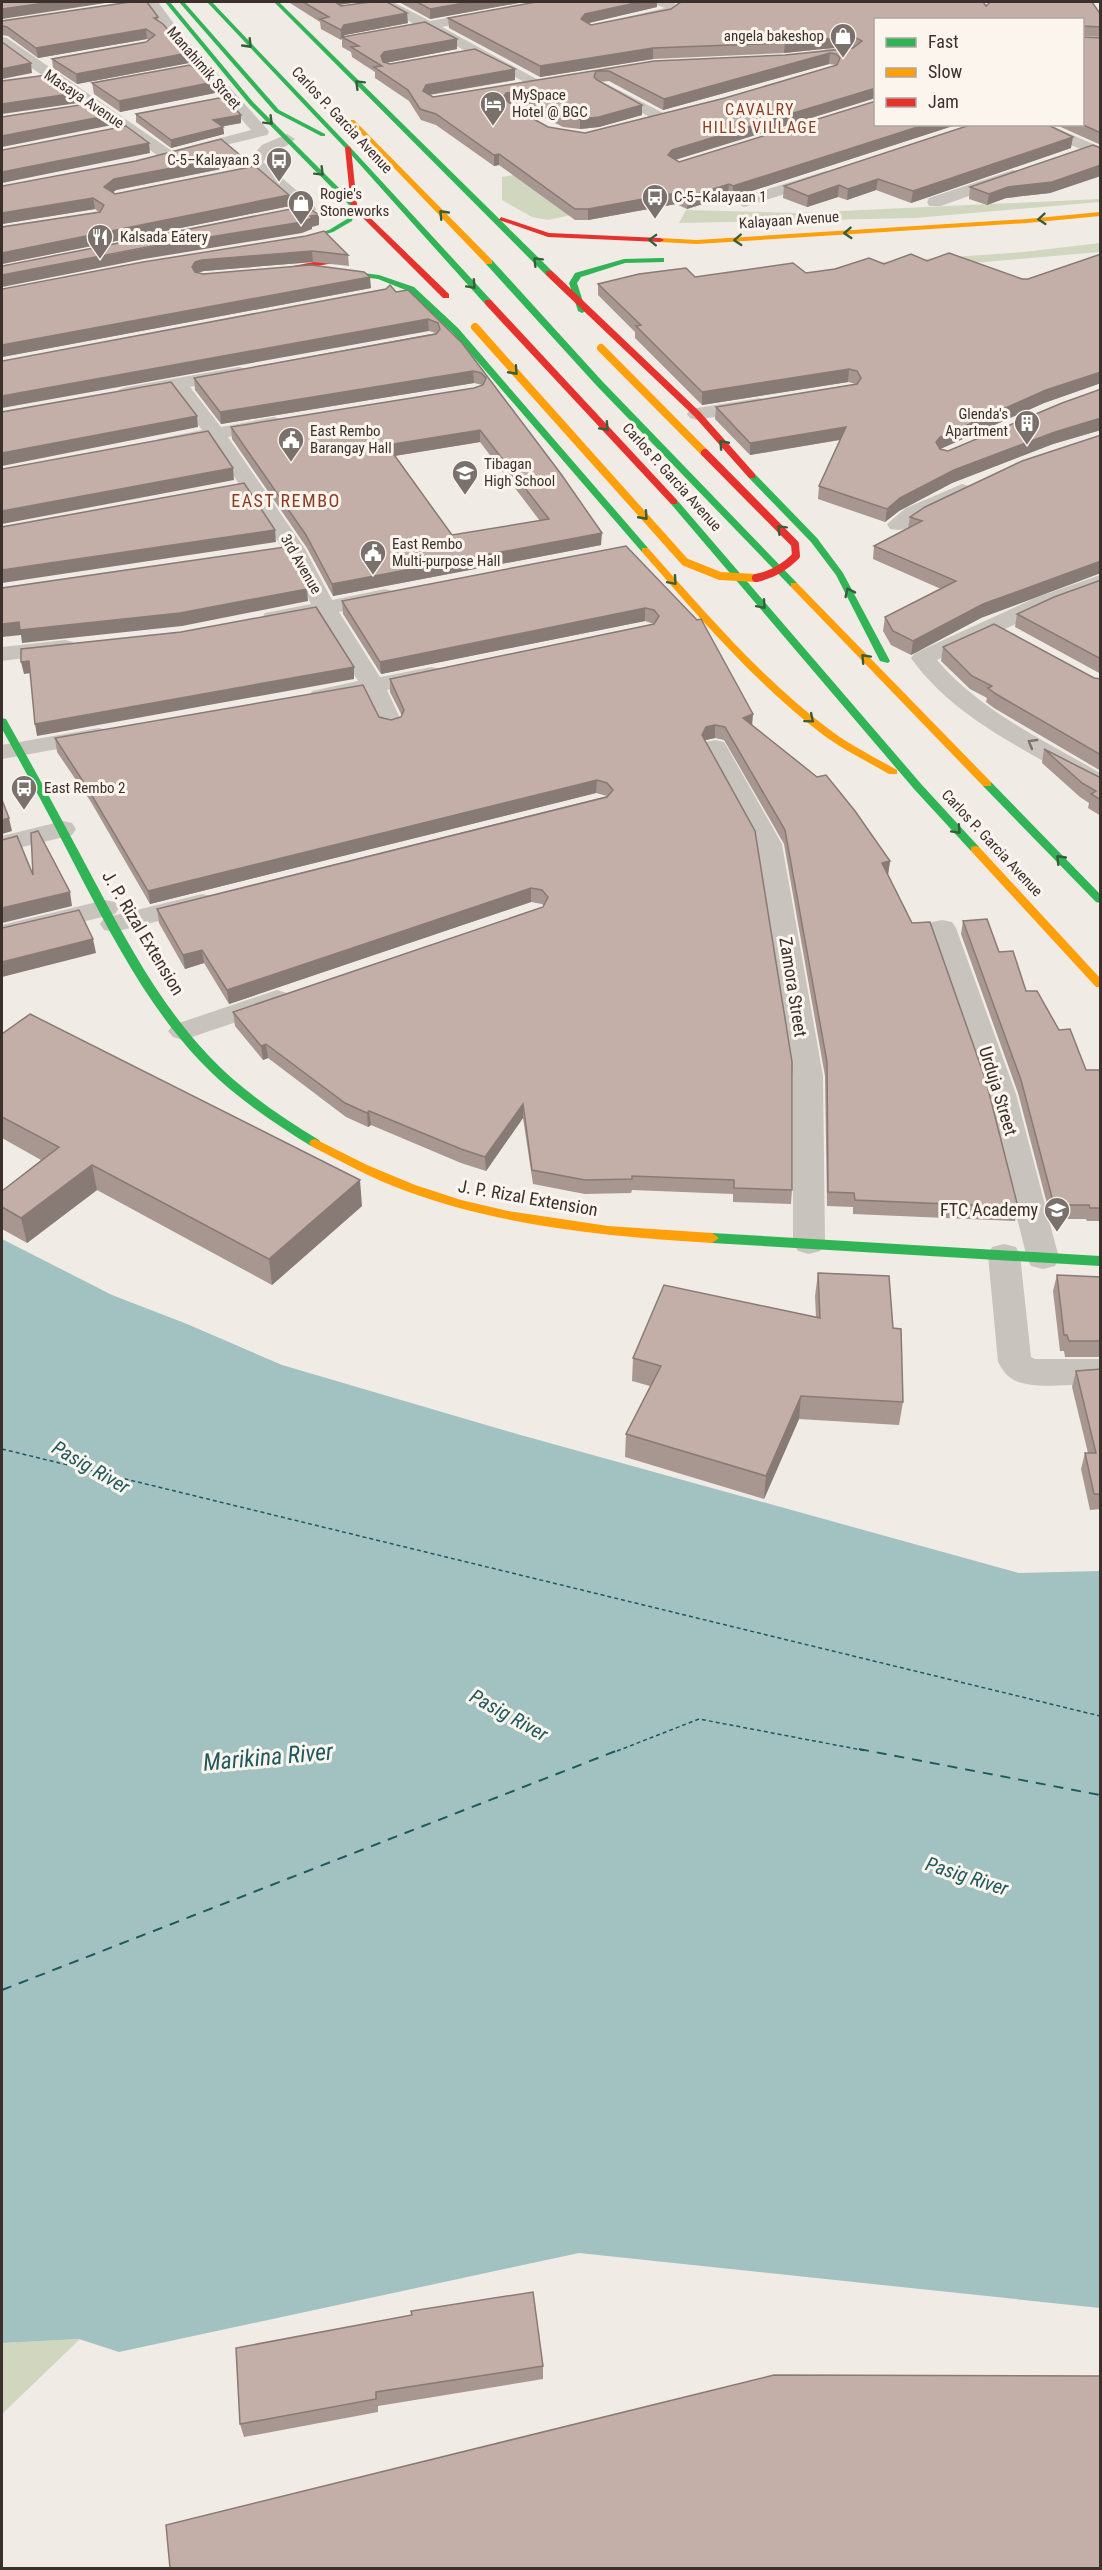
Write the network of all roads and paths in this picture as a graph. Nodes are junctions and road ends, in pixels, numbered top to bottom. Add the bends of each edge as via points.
1 (151, 2) edge
2 (167, 2) edge
3 (181, 2) edge
4 (208, 2) edge
5 (260, 2) edge
6 (276, 2) edge
7 (384, 2) edge
8 (532, 3) edge
9 (668, 5) edge
10 (555, 8) edge
11 (622, 22) edge
12 (428, 26) junction
13 (372, 36) edge
14 (2, 41) edge
15 (871, 43) edge
16 (8, 52) edge
17 (478, 52) junction
18 (855, 54) junction
19 (456, 56) edge
20 (818, 57) edge
21 (56, 61) edge
22 (33, 65) junction
23 (203, 67) junction
24 (841, 67) edge
25 (186, 70) edge
26 (601, 77) edge
27 (50, 78) junction
28 (31, 80) edge
29 (512, 86) edge
30 (96, 87) edge
31 (76, 91) junction
32 (347, 93) dead end
33 (230, 97) junction
34 (207, 102) edge
35 (100, 105) junction
36 (78, 109) edge
37 (342, 111) dead end
38 (139, 114) edge
39 (123, 124) junction
40 (639, 124) edge
41 (1037, 126) edge
42 (106, 134) edge
43 (286, 139) junction
44 (348, 148) junction
45 (1096, 151) edge
46 (1071, 155) edge
47 (168, 156) junction
48 (146, 162) edge
49 (423, 168) dead end
50 (1031, 168) edge
51 (260, 169) junction
52 (845, 170) edge
53 (238, 173) edge
54 (437, 181) junction
55 (744, 202) dead end
56 (935, 202) edge
57 (354, 206) junction
58 (462, 207) dead end
59 (485, 210) junction
60 (286, 214) edge
61 (1101, 214) edge
62 (610, 239) junction
63 (496, 251) dead end
64 (674, 259) dead end
65 (624, 261) junction
66 (313, 269) junction
67 (498, 271) junction
68 (430, 279) junction
69 (539, 296) dead end
70 (579, 302) junction
71 (453, 303) dead end
72 (472, 323) dead end
73 (257, 369) edge
74 (177, 383) junction
75 (107, 396) edge
76 (780, 401) edge
77 (697, 414) junction
78 (298, 420) edge
79 (215, 433) junction
80 (148, 446) edge
81 (979, 483) edge
82 (252, 486) junction
83 (229, 490) edge
84 (898, 524) dead end
85 (294, 549) junction
86 (271, 552) edge
87 (1101, 582) edge
88 (407, 592) edge
89 (325, 608) junction
90 (248, 623) edge
91 (990, 625) junction
92 (1020, 641) edge
93 (87, 646) edge
94 (2, 654) edge
95 (453, 670) edge
96 (373, 686) junction
97 (304, 699) edge
98 (920, 716) junction
99 (2, 721) edge
100 (391, 724) edge
101 (121, 731) edge
102 (715, 747) dead end
103 (10, 751) edge
104 (1101, 783) edge
105 (918, 787) junction
106 (63, 830) junction
107 (2, 844) edge
108 (228, 895) edge
109 (1101, 900) edge
110 (109, 916) junction
111 (942, 928) dead end
112 (2, 933) edge
113 (1101, 984) edge
114 (303, 990) edge
115 (183, 1032) junction
116 (809, 1243) junction
117 (1005, 1255) junction
118 (1043, 1258) junction
119 (1101, 1261) edge
120 (1101, 1371) edge

1 - 23 street, Manahimik Street
2 -> 43 main road
3 - 44 main road via 277,111
4 -> 44 main road, Carlos P. Garcia Avenue
5 - 32 main road
59 -> 6 main road
7 - 12 street
8 - 10 street
8 - 12 street
9 - 11 street via 665,14
12 - 13 street
12 - 17 street
14 - 16 street, Masaya Avenue
15 - 18 street
15 - 18 street via 847,36 832,37 822,43
16 - 22 street, Masaya Avenue
17 - 19 street
17 - 29 street via 540,81
18 - 20 street
18 - 24 street
21 - 22 street
22 - 27 street, Masaya Avenue
23 - 25 street
23 - 33 street, Manahimik Street
26 - 40 street via 667,116
27 - 28 street
27 - 31 street, Masaya Avenue
30 - 31 street
31 - 35 street, Masaya Avenue
33 - 34 street
33 - 47 street, Manahimik Street via 261,132
35 - 36 street
35 - 39 street, Masaya Avenue
67 -> 37 main road, Carlos P. Garcia Avenue
38 - 39 street
39 - 42 street
39 - 47 street, Masaya Avenue
41 - 45 street
43 - 51 street via 259,154 254,163
43 -> 57 main road
44 - 57 main road
44 -> 105 main road, Carlos P. Garcia Avenue via 690,519
45 - 46 street
47 - 48 street
49 - 54 main road
50 - 56 street
51 - 53 street
51 - 60 street via 308,209
52 - 55 street
54 - 58 main road
54 - 59 main road
57 - 66 main road via 350,220 331,231 275,246 324,247 333,251 335,257 322,263 280,271
57 - 68 main road
59 - 62 main road, Kalayaan Avenue via 548,235
70 -> 59 main road
61 -> 62 main road, Kalayaan Avenue via 697,242
62 - 65 main road via 600,246 602,253
63 - 67 main road
64 - 65 main road
65 - 70 main road via 578,275 573,283
66 - 68 main road via 389,265
66 -> 105 main road via 372,276 411,289 455,330 683,593 772,686 827,733
67 - 69 main road
98 -> 67 main road, Carlos P. Garcia Avenue
68 - 71 main road
72 -> 70 main road, bridge via 685,562 726,579 759,577 783,569 796,556 795,544 601,348 591,335
70 - 77 main road
73 - 74 street
74 - 75 street
74 - 79 street, 3rd Avenue
76 - 77 street
98 -> 77 main road via 872,640 840,575 814,540
78 - 79 street
79 - 80 street
79 - 82 street, 3rd Avenue
81 - 84 street
82 - 83 street
82 - 85 street, 3rd Avenue
85 - 86 street
85 - 89 street, 3rd Avenue
87 - 91 street
88 - 89 street
89 - 90 street
89 - 96 street, 3rd Avenue
91 - 92 street
104 -> 91 street via 976,710 942,681 923,658
93 - 94 street
95 - 96 street
96 - 97 street
96 - 100 street, 3rd Avenue
109 -> 98 main road, Carlos P. Garcia Avenue
99 - 103 main road, J. P. Rizal Extension
101 - 103 street
102 - 116 street, Zamora Street via 770,844 808,1076
103 - 106 main road, J. P. Rizal Extension
105 -> 113 main road, Carlos P. Garcia Avenue
106 - 107 street
106 - 110 main road, J. P. Rizal Extension
108 - 110 street
110 - 112 street
110 - 115 main road, J. P. Rizal Extension via 141,972
111 - 118 street, Urduja Street via 1001,1094
114 - 115 street
115 - 116 main road, J. P. Rizal Extension via 234,1086 314,1143 388,1180 463,1207 636,1234
116 - 117 main road, J. P. Rizal Extension
117 - 118 main road, J. P. Rizal Extension
117 - 120 street via 1015,1362 1026,1371 1035,1372
118 - 119 main road, J. P. Rizal Extension

